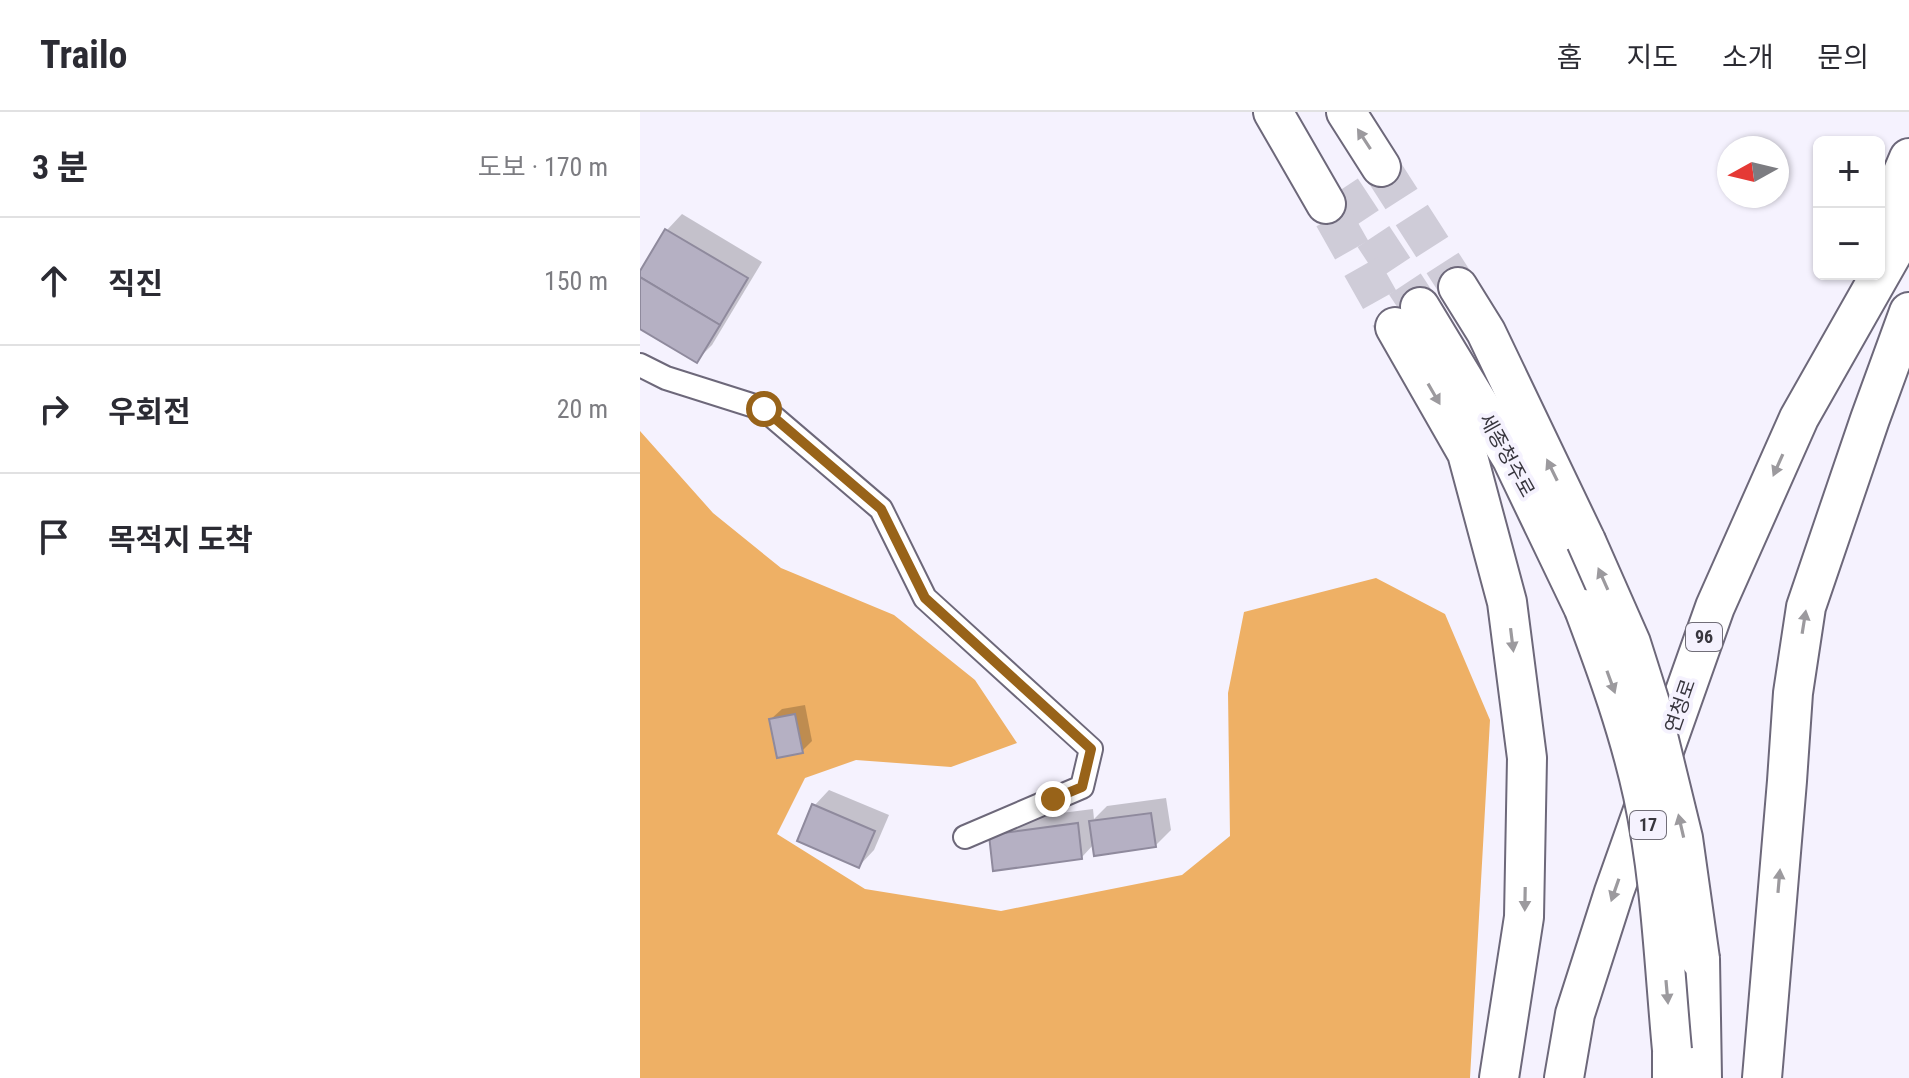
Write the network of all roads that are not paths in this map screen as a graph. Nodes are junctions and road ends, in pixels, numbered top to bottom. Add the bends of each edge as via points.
1 (1273, 112) edge
2 (1290, 112) edge
3 (1346, 112) edge
4 (1909, 158) edge
5 (1381, 167) tunnel mouth
6 (1885, 215) edge
7 (1909, 224) edge
8 (1857, 280) edge
9 (1458, 287) tunnel mouth
10 (1909, 312) edge
11 (1909, 346) edge
12 (640, 365) edge
13 (1799, 418) junction
14 (1870, 419) junction
15 (965, 837) dead end
16 (1772, 959) junction
17 (1672, 1064) edge
18 (1564, 1077) edge
19 (1499, 1078) edge
20 (1702, 1078) edge
21 (1762, 1078) edge
22 (1770, 1078) edge

1 - 2 highway via 1334,197
5 -> 3 highway
4 - 6 highway
7 - 13 highway, 연청로 / 96
8 - 13 highway
20 -> 9 highway, 세종청주로 / 17, bridge via 1700,959 1683,838 1650,703 1631,643 1586,541 1486,332
10 - 14 highway
11 - 14 highway
12 - 15 street via 764,409 881,509 925,598 1091,749 1082,787
13 -> 18 highway, 연청로 / 96 via 1715,607 1614,892 1575,1014
16 -> 14 highway via 1793,693 1806,607
16 - 21 highway
16 - 22 highway
17 - 19 highway, 세종청주로 / 17, bridge via 1658,889 1643,796 1618,702 1584,609 1512,459 1408,317 1467,453 1507,602 1527,758 1524,917

